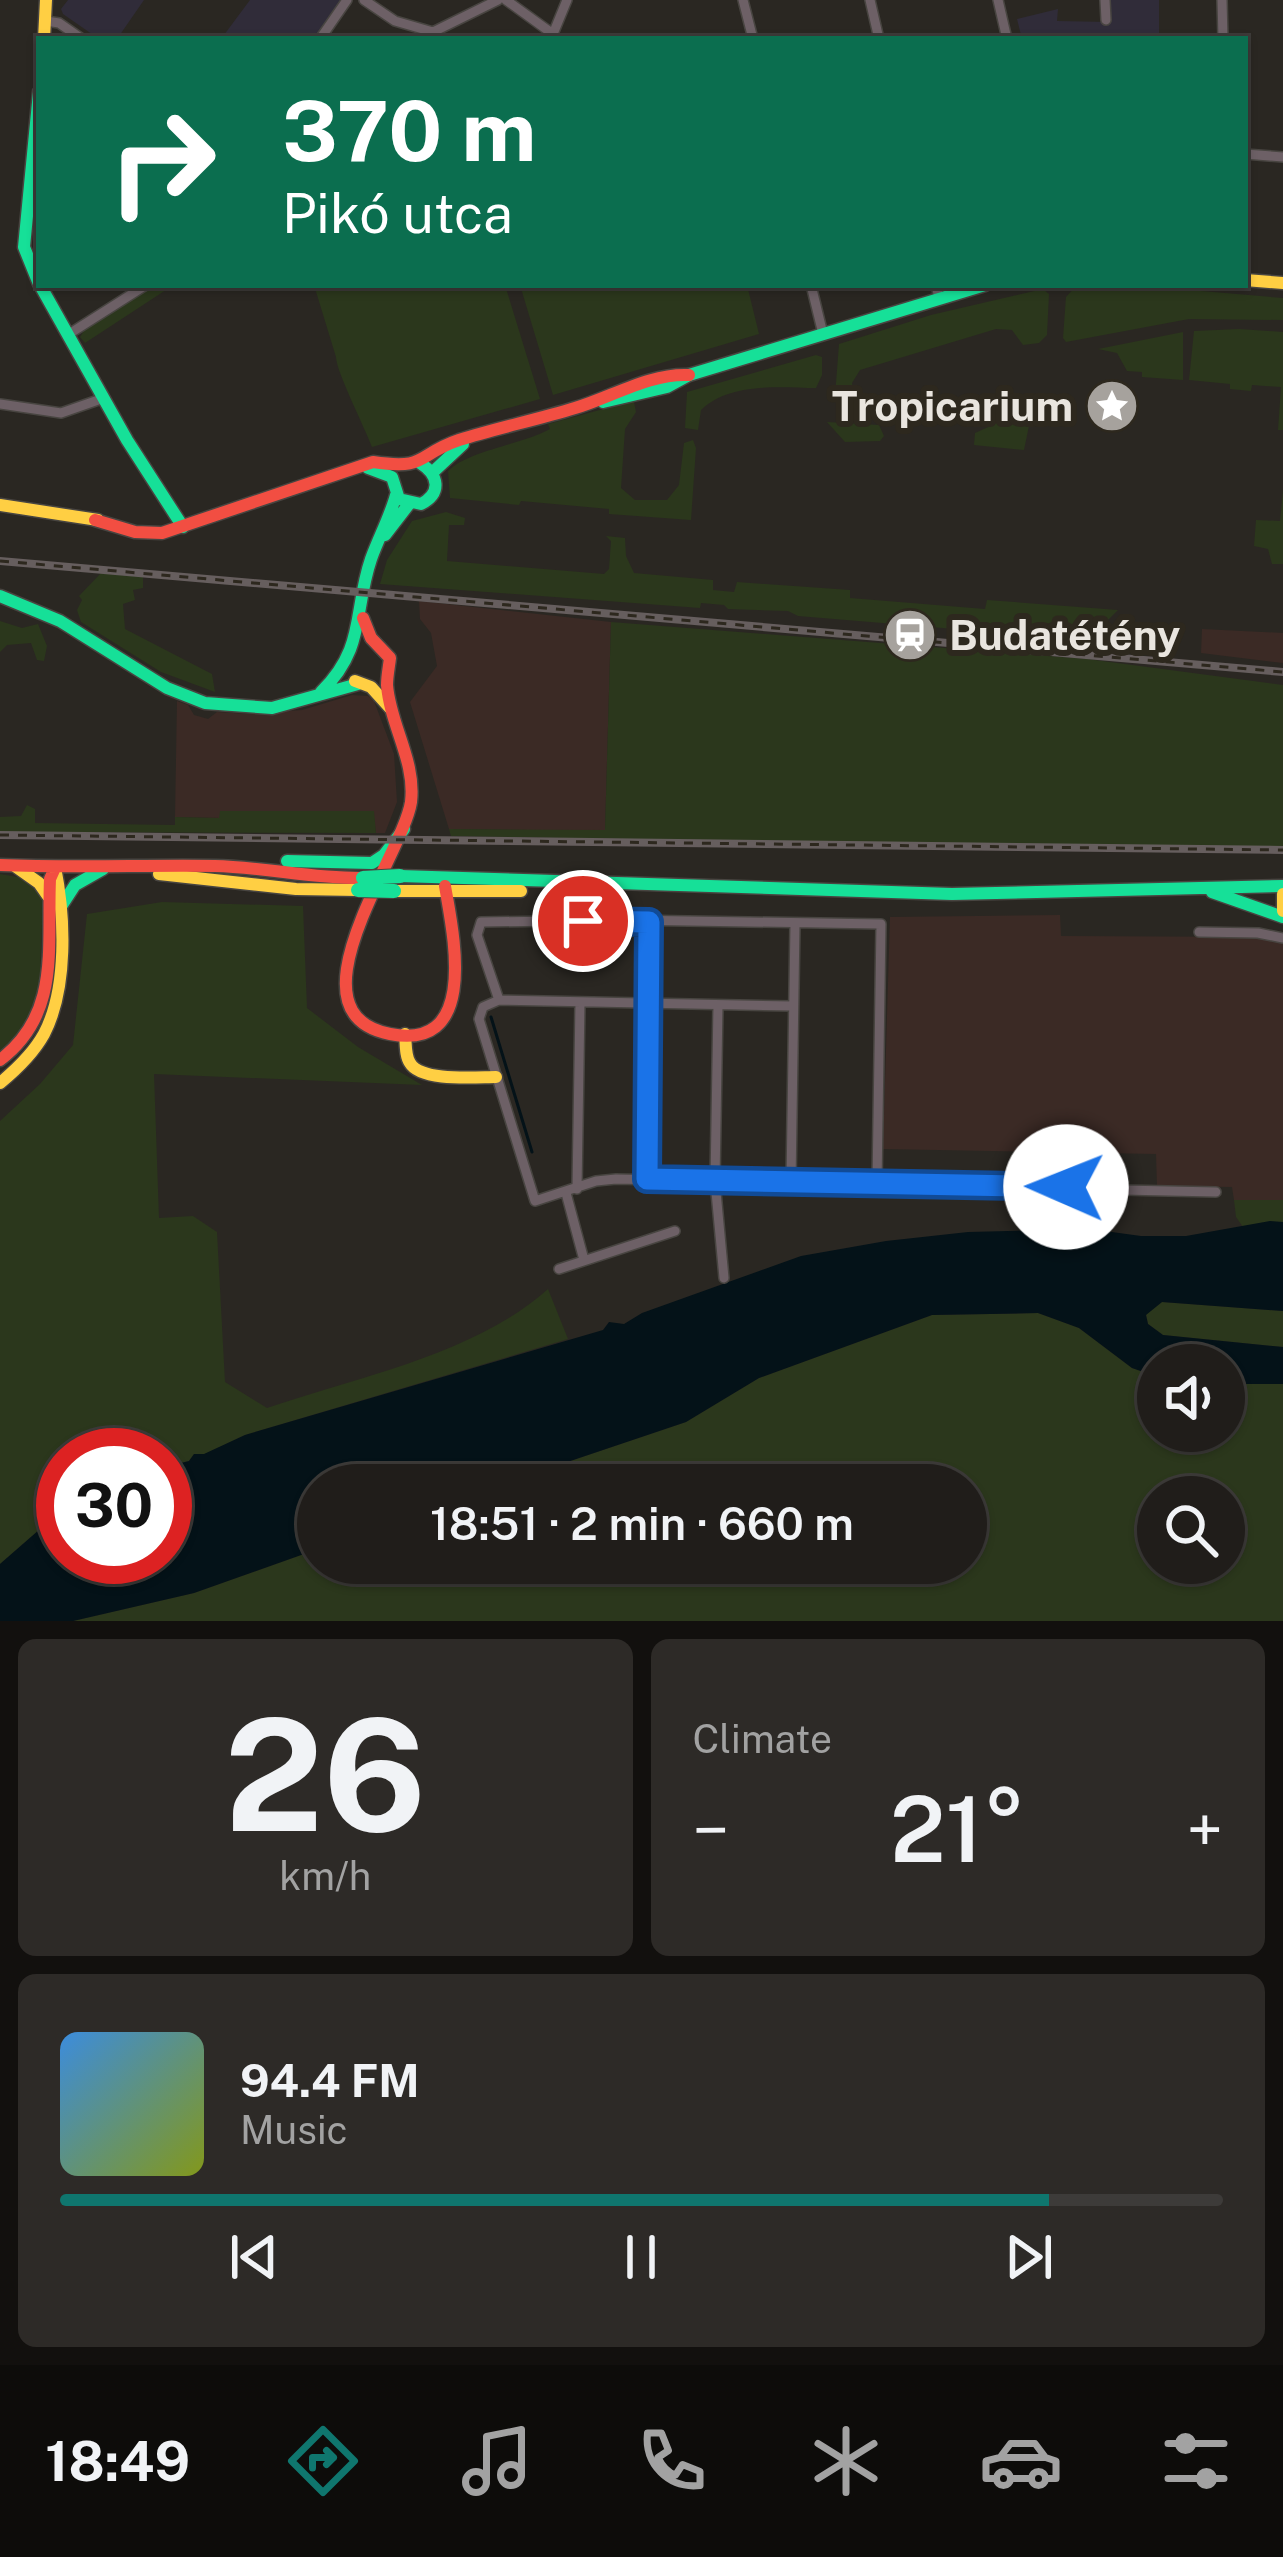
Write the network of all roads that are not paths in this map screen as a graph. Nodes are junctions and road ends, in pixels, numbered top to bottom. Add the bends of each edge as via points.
1 (46, 0) edge
2 (347, 0) edge
3 (364, 0) edge
4 (502, 0) edge
5 (567, 0) edge
6 (743, 0) edge
7 (870, 0) edge
8 (998, 0) edge
9 (1105, 0) edge
10 (1222, 0) edge
11 (1106, 20) dead end
12 (46, 21) junction
13 (430, 35) edge
14 (44, 36) edge
15 (78, 36) edge
16 (322, 36) edge
17 (552, 36) edge
18 (751, 36) edge
19 (878, 36) edge
20 (1006, 36) edge
21 (1223, 36) edge
22 (36, 123) edge
23 (1248, 154) edge
24 (1283, 157) edge
25 (36, 278) edge
26 (1248, 280) edge
27 (1283, 283) edge
28 (41, 288) edge
29 (141, 288) edge
30 (812, 288) edge
31 (938, 291) edge
32 (69, 334) junction
33 (823, 334) junction
34 (104, 398) junction
35 (0, 404) edge
36 (427, 468) junction
37 (396, 472) junction
38 (403, 499) junction
39 (0, 505) edge
40 (177, 528) junction
41 (0, 596) edge
42 (363, 618) junction
43 (376, 645) junction
44 (356, 648) junction
45 (348, 667) junction
46 (372, 683) junction
47 (316, 696) junction
48 (404, 830) junction
49 (8, 866) edge
50 (215, 866) junction
51 (55, 867) junction
52 (108, 868) junction
53 (361, 884) junction
54 (445, 886) junction
55 (1206, 890) junction
56 (1283, 890) edge
57 (55, 902) junction
58 (1283, 914) edge
59 (649, 922) junction
60 (795, 924) junction
61 (1199, 932) dead end
62 (1283, 938) edge
63 (499, 1000) junction
64 (580, 1001) junction
65 (648, 1003) junction
66 (718, 1005) junction
67 (792, 1006) junction
68 (405, 1034) junction
69 (0, 1060) edge
70 (496, 1077) junction
71 (0, 1083) edge
72 (647, 1179) junction
73 (715, 1181) junction
74 (791, 1182) junction
75 (877, 1184) junction
76 (572, 1191) junction
77 (1216, 1192) dead end
78 (675, 1231) dead end
79 (584, 1260) junction
80 (559, 1269) dead end
81 (724, 1278) dead end

1 - 12 main road
2 - 16 street
3 - 13 street
4 - 13 street
4 - 17 street
5 - 17 street
6 - 18 street
7 - 19 street
8 - 20 street
9 - 11 street
10 - 21 street
12 - 14 main road
12 - 15 street
22 - 25 main road via 24,247
23 - 24 street
26 - 27 main road
28 - 32 main road
29 - 32 street
30 - 33 street
31 - 33 main road
32 - 34 main road
33 - 36 main road via 470,439
34 - 35 street via 61,413
34 - 40 main road
36 - 37 main road
36 - 38 main road via 437,486 433,497 421,504
37 - 38 main road
37 - 40 main road via 354,467
38 - 42 main road via 377,545
39 - 40 main road via 144,534
41 - 47 main road via 205,703 272,708
42 - 43 main road
42 - 44 main road
43 - 44 main road
43 - 46 main road via 390,658
44 - 45 main road
45 - 46 main road
45 - 47 main road
46 - 47 main road
46 - 48 main road via 394,713 412,789
48 - 50 main road via 365,865
48 - 68 main road via 345,972 356,1013 374,1028
49 - 51 main road
49 - 57 main road
50 - 52 main road
50 - 53 main road
51 - 52 main road
51 - 57 main road
52 - 53 main road via 280,888
52 - 57 main road
53 - 54 main road, bridge via 394,891
53 - 54 main road, bridge via 400,876
54 - 55 main road
54 - 68 main road via 456,992 440,1019
55 - 56 main road
55 - 58 main road
56 - 58 main road
57 - 69 main road via 43,1007 21,1046
57 - 71 main road via 54,1016 39,1045
59 - 60 street
59 - 63 street via 477,924
59 - 65 street
60 - 67 street
60 - 75 street via 881,924
61 - 62 street
63 - 64 street
63 - 70 street via 479,1019
64 - 65 street
64 - 76 street
65 - 66 street
65 - 72 street
66 - 67 street
66 - 73 street
67 - 74 street
68 - 70 main road via 415,1070
70 - 76 street via 535,1202
72 - 73 street
72 - 76 street via 596,1181
73 - 74 street
73 - 81 street
74 - 75 street
75 - 77 street
76 - 79 street
78 - 79 street
79 - 80 street

